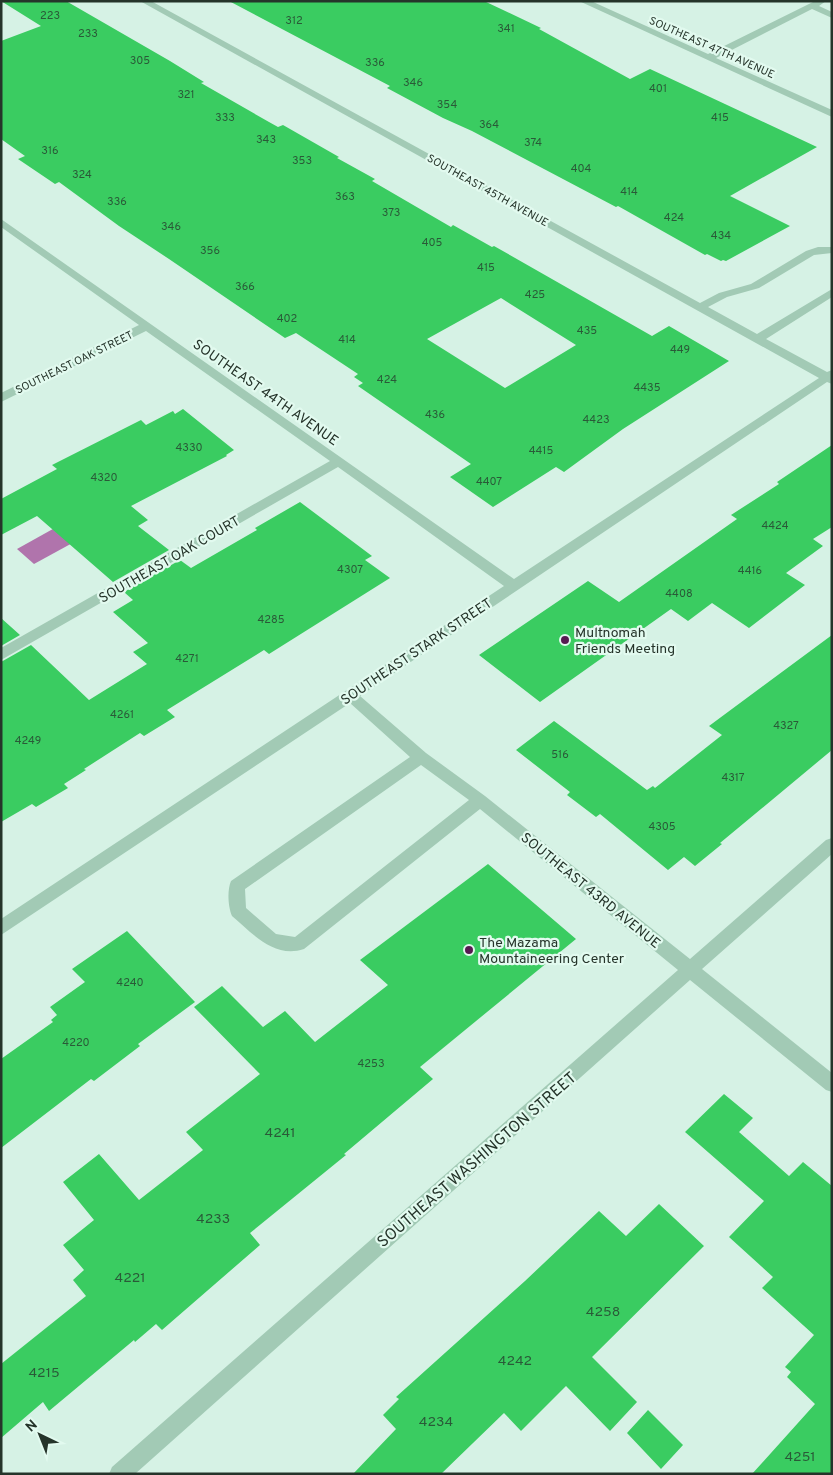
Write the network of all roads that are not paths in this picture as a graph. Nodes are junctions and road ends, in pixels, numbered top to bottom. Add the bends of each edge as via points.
1 (144, 1) edge
2 (583, 1) edge
3 (822, 1) edge
4 (812, 6) junction
5 (832, 15) edge
6 (708, 58) junction
7 (832, 114) edge
8 (1, 222) edge
9 (832, 250) edge
10 (832, 292) edge
11 (700, 307) junction
12 (147, 326) junction
13 (757, 339) junction
14 (830, 377) edge
15 (1, 398) edge
16 (338, 462) junction
17 (514, 586) junction
18 (1, 655) edge
19 (350, 695) junction
20 (421, 757) junction
21 (480, 800) junction
22 (832, 844) edge
23 (1, 928) edge
24 (689, 970) junction
25 (832, 1084) edge
26 (119, 1474) edge

1 - 11 street, SOUTHEAST 45TH AVENUE
2 - 6 street, SOUTHEAST 47TH AVENUE
3 - 4 street
4 - 5 street
4 - 6 street
6 - 7 street, SOUTHEAST 47TH AVENUE
8 - 12 street, SOUTHEAST 44TH AVENUE
9 - 11 street via 810,252 756,286 723,295
10 - 13 street
11 - 13 street, SOUTHEAST 45TH AVENUE
12 - 15 street, SOUTHEAST OAK STREET
12 - 16 street, SOUTHEAST 44TH AVENUE
13 - 14 street, SOUTHEAST 45TH AVENUE
14 - 17 street, SOUTHEAST STARK STREET
16 - 17 street, SOUTHEAST 44TH AVENUE
16 - 18 street, SOUTHEAST OAK COURT
17 - 19 street, SOUTHEAST STARK STREET
19 - 20 street, SOUTHEAST 43RD AVENUE
19 - 23 street, SOUTHEAST STARK STREET
20 - 21 street, SOUTHEAST 43RD AVENUE
20 - 21 street via 237,886 238,911 272,941 298,944
21 - 24 street, SOUTHEAST 43RD AVENUE
22 - 24 street, SOUTHEAST WASHINGTON STREET
24 - 25 street, SOUTHEAST 43RD AVENUE
24 - 26 street, SOUTHEAST WASHINGTON STREET

